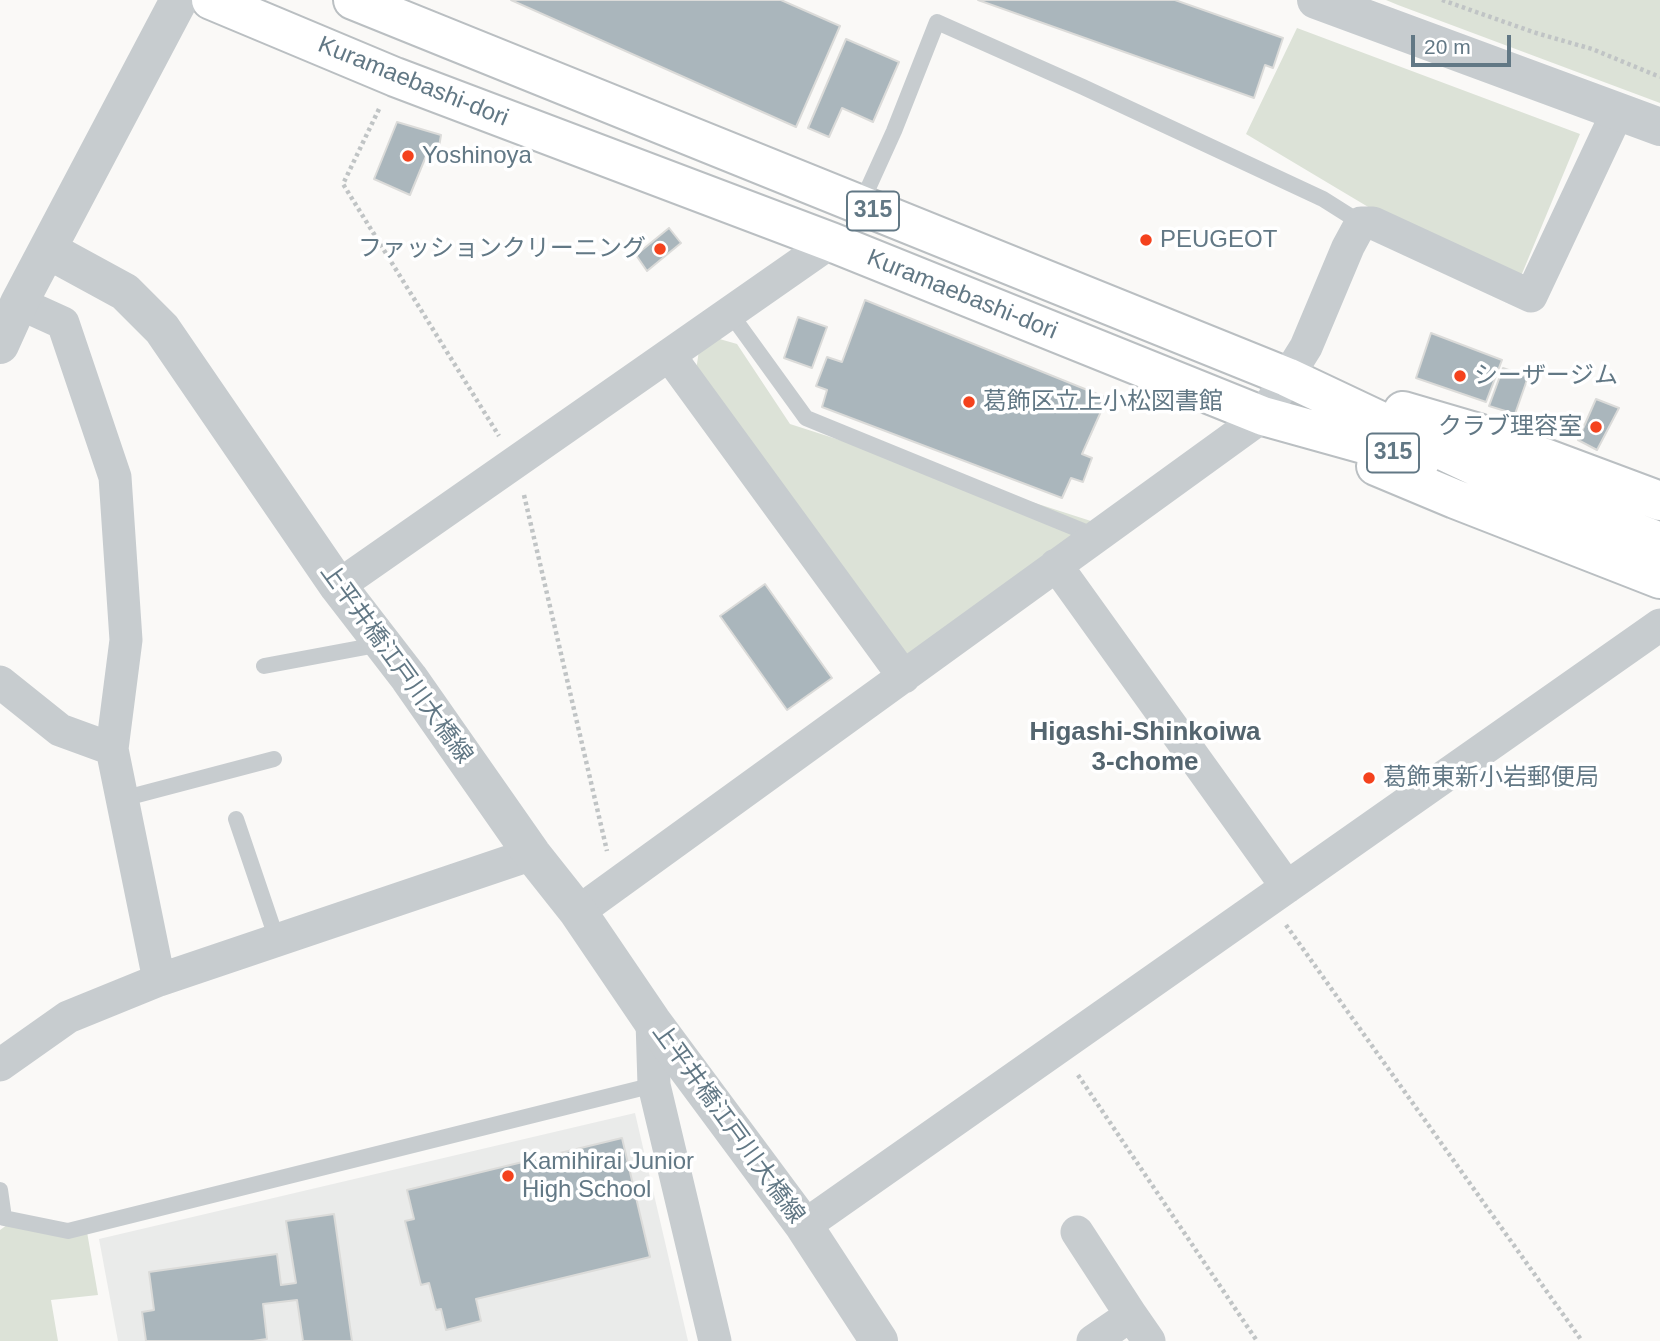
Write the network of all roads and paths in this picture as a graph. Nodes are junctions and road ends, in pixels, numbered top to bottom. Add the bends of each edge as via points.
1 (179, 0) edge
2 (211, 0) edge
3 (353, 0) edge
4 (1316, 0) edge
5 (1442, 0) edge
6 (1660, 77) edge
7 (1618, 111) junction
8 (1660, 127) edge
9 (860, 206) junction
10 (1361, 223) junction
11 (831, 242) junction
12 (48, 250) junction
13 (10, 300) edge
14 (730, 313) junction
15 (0, 345) edge
16 (669, 355) junction
17 (1287, 377) junction
18 (1263, 416) junction
19 (1524, 489) junction
20 (1660, 501) edge
21 (1096, 536) junction
22 (1660, 542) edge
23 (1056, 565) junction
24 (1660, 579) edge
25 (338, 586) junction
26 (1660, 625) edge
27 (382, 643) junction
28 (264, 666) dead end
29 (904, 677) junction
30 (0, 681) edge
31 (112, 749) junction
32 (274, 759) dead end
33 (122, 799) junction
34 (236, 819) dead end
35 (532, 854) junction
36 (1287, 887) junction
37 (578, 912) junction
38 (277, 940) junction
39 (159, 981) junction
40 (652, 1021) junction
41 (1060, 1048) junction
42 (0, 1065) edge
43 (654, 1085) junction
44 (0, 1190) edge
45 (804, 1226) junction
46 (1077, 1232) dead end
47 (1140, 1328) edge
48 (715, 1341) edge
49 (879, 1341) edge
50 (1093, 1341) edge
51 (1257, 1341) edge
52 (1582, 1341) edge

1 - 12 street
2 - 11 main road, Kuramaebashi-dori / 315 via 395,77
3 - 9 main road, Kuramaebashi-dori / 315
4 - 7 street
5 - 6 path via 1592,49
7 - 8 street
7 - 10 street via 1531,296 1373,223
9 - 10 lane via 937,22 1323,199
9 - 17 main road, Kuramaebashi-dori / 315
10 - 17 street via 1306,348
11 - 14 street
11 - 18 main road, Kuramaebashi-dori / 315
12 - 13 street
12 - 25 street, 上平井橋江戸川大橋線 via 125,292 162,328
13 - 15 street
13 - 31 street via 62,323 115,477 126,640
14 - 16 street
14 - 21 lane via 806,418
16 - 25 street
16 - 29 street
17 - 18 street
17 - 19 main road, Kuramaebashi-dori / 315
17 - 20 main road via 1478,433
18 - 19 main road, Kuramaebashi-dori / 315
18 - 21 street
18 - 24 main road via 1455,499
19 - 22 main road, Kuramaebashi-dori / 315
21 - 23 street
23 - 29 street
23 - 36 street
25 - 27 street, 上平井橋江戸川大橋線
26 - 36 street
27 - 28 lane
27 - 35 street, 上平井橋江戸川大橋線
29 - 37 street
30 - 31 street via 60,730
31 - 33 street
32 - 33 lane
33 - 39 street
34 - 38 lane
35 - 37 street, 上平井橋江戸川大橋線
35 - 38 street
36 - 41 street
36 - 52 path via 1274,908
37 - 40 street, 上平井橋江戸川大橋線
38 - 39 street
39 - 42 street via 68,1017
40 - 43 street
40 - 45 street, 上平井橋江戸川大橋線
41 - 45 street
41 - 51 path
43 - 44 lane via 68,1231 4,1219
43 - 48 street
45 - 49 street, 上平井橋江戸川大橋線
46 - 47 street
47 - 50 street

